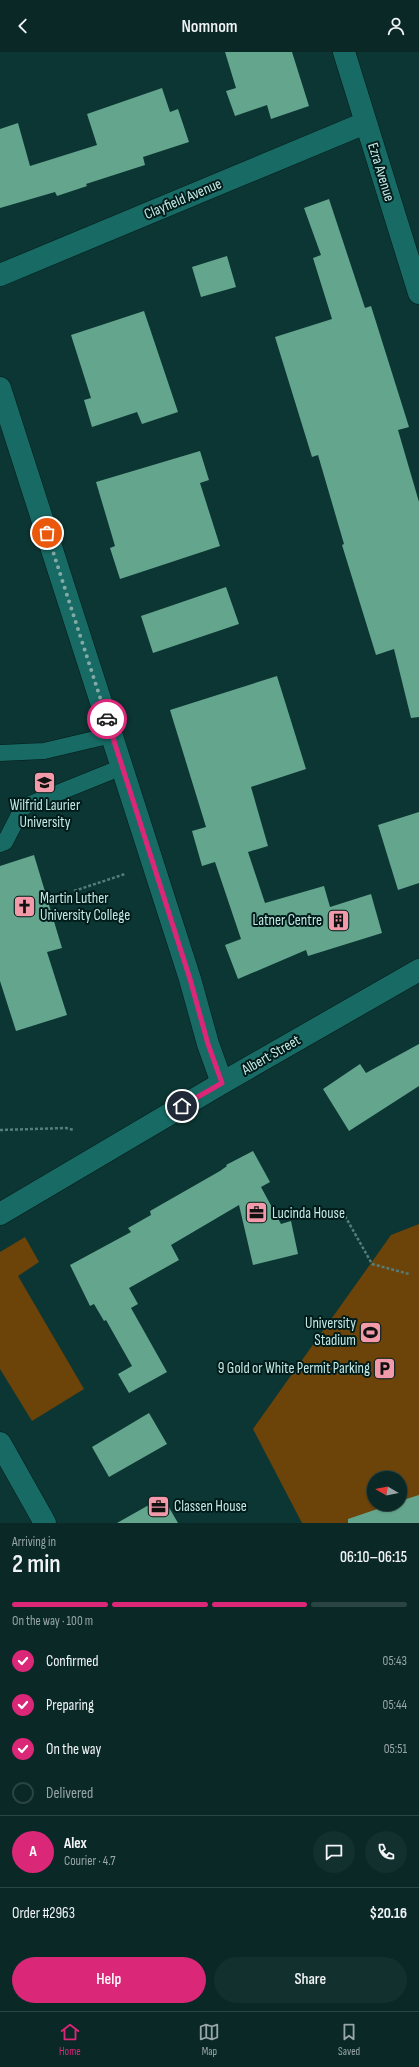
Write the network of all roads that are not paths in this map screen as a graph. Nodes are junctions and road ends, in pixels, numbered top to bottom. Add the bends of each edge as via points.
1 (344, 52) edge
2 (366, 123) junction
3 (0, 275) edge
4 (419, 293) edge
5 (0, 388) edge
6 (112, 735) junction
7 (0, 753) edge
8 (122, 767) junction
9 (0, 844) edge
10 (419, 970) edge
11 (222, 1083) junction
12 (0, 1214) edge
13 (0, 1443) edge
14 (45, 1523) edge

1 - 2 street, Ezra Avenue
2 - 3 street, Clayfield Avenue
2 - 4 street, Ezra Avenue
5 - 6 street
6 - 7 lane via 44,751
6 - 8 street
8 - 9 lane via 23,807 5,842
8 - 11 street
10 - 11 street, Albert Street
11 - 12 street, Albert Street
13 - 14 street

